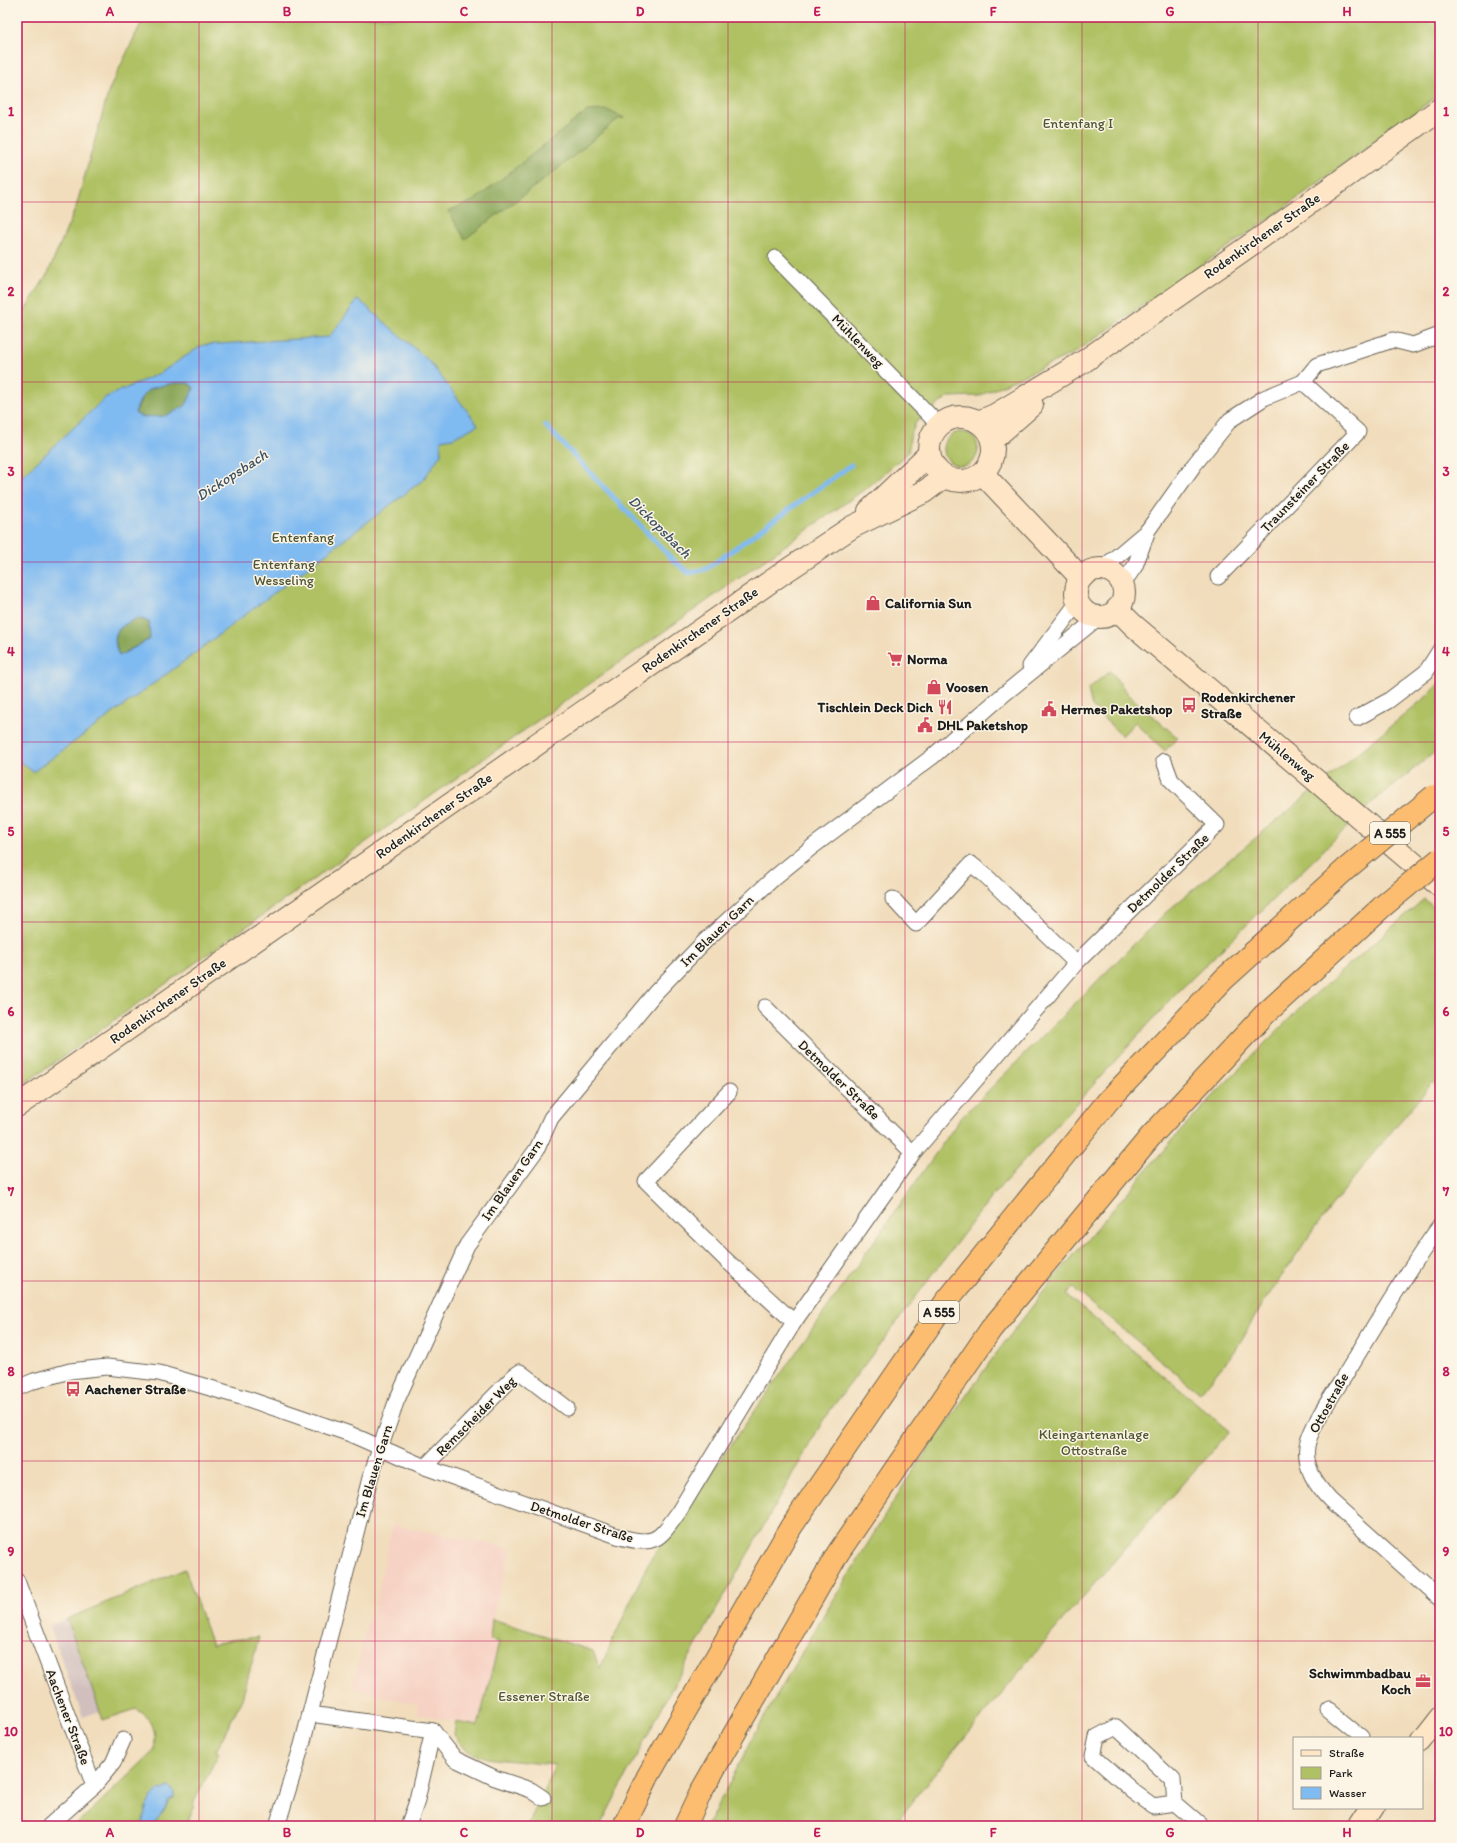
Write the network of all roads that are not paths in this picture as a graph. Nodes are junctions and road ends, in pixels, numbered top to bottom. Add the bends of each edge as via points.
1 (1440, 109) edge
2 (776, 258) dead end
3 (1440, 335) edge
4 (1083, 362) junction
5 (1303, 382) junction
6 (978, 422) junction
7 (939, 425) junction
8 (992, 440) junction
9 (929, 454) junction
10 (983, 474) junction
11 (944, 477) junction
12 (852, 527) junction
13 (1148, 530) junction
14 (1102, 569) junction
15 (1081, 578) junction
16 (1218, 578) dead end
17 (1122, 585) junction
18 (1078, 602) junction
19 (1108, 613) junction
20 (1440, 650) edge
21 (1019, 682) junction
22 (1357, 718) dead end
23 (1164, 762) dead end
24 (1437, 794) edge
25 (1440, 859) edge
26 (1440, 886) edge
27 (893, 899) dead end
28 (1076, 963) junction
29 (765, 1007) dead end
30 (729, 1092) dead end
31 (17, 1106) edge
32 (914, 1153) junction
33 (1440, 1226) edge
34 (794, 1322) junction
35 (17, 1388) edge
36 (567, 1408) dead end
37 (381, 1447) junction
38 (425, 1467) junction
39 (17, 1582) edge
40 (1440, 1599) edge
41 (1328, 1710) dead end
42 (310, 1714) junction
43 (1440, 1718) edge
44 (433, 1731) junction
45 (1361, 1737) edge
46 (123, 1740) dead end
47 (1423, 1740) edge
48 (94, 1786) junction
49 (543, 1798) dead end
50 (1175, 1803) junction
51 (1372, 1809) edge
52 (49, 1826) edge
53 (277, 1826) edge
54 (408, 1826) edge
55 (624, 1826) edge
56 (685, 1826) edge
57 (1202, 1826) edge
58 (1361, 1826) edge

1 - 4 main road, Rodenkirchener Straße
2 - 7 street, Mühlenweg
3 - 5 street via 1412,345 1393,340 1316,365
4 - 6 main road, Rodenkirchener Straße via 995,415
4 - 8 main road, Rodenkirchener Straße
5 - 13 street via 1264,398 1230,420
5 - 16 street, Traunsteiner Straße via 1358,432
6 - 7 main road via 966,417 949,419
6 - 8 main road via 988,430
7 - 9 main road via 930,439
8 - 10 main road via 994,449 991,462
9 - 11 main road via 932,464
9 - 12 main road, Rodenkirchener Straße
10 - 11 main road via 966,481
10 - 15 main road
11 - 12 main road, Rodenkirchener Straße via 924,492
12 - 31 main road, Rodenkirchener Straße
13 - 14 street
13 - 17 street via 1134,566
14 - 15 main road via 1090,571
14 - 17 main road via 1110,571
15 - 18 main road via 1077,589
17 - 19 main road via 1122,601
18 - 19 main road, Mühlenweg via 1091,615
18 - 21 street, Im Blauen Garn
19 - 21 street, Im Blauen Garn
19 - 26 main road, Mühlenweg via 1138,630
20 - 22 street via 1426,672 1388,701
21 - 37 street, Im Blauen Garn via 932,757 775,877 706,940 655,992 551,1118 537,1149 467,1245 396,1402
23 - 28 street, Detmolder Straße via 1171,780 1217,825
24 - 55 highway, A 555, bridge via 1346,869 1224,979 1108,1101 945,1303 791,1527 648,1776
25 - 56 highway, bridge via 1383,906 1264,1015 1151,1136 990,1329 838,1553 706,1783
27 - 28 street via 916,924 971,864
28 - 32 street, Detmolder Straße
29 - 32 street, Detmolder Straße
30 - 34 street via 646,1181
32 - 34 street, Detmolder Straße
33 - 40 street, Ottostraße via 1417,1258 1332,1396 1312,1432 1306,1456 1316,1482 1330,1500
34 - 38 street, Detmolder Straße via 678,1513 663,1534 651,1541 638,1542 620,1537
35 - 37 street via 77,1370 107,1367 159,1373 248,1399
36 - 38 street, Remscheider Weg via 520,1372
37 - 38 street, Detmolder Straße
37 - 42 street, Im Blauen Garn via 370,1478
39 - 48 street, Aachener Straße
41 - 45 street
42 - 44 street
42 - 53 street, Im Blauen Garn
43 - 47 main road
44 - 49 street via 455,1759 495,1778 531,1790
44 - 54 street via 416,1804
46 - 48 street, Aachener Straße via 113,1763
48 - 52 street, Aachener Straße
50 - 50 street via 1173,1780 1116,1727 1097,1737 1093,1756 1134,1792 1153,1806
50 - 57 street
51 - 58 main road

